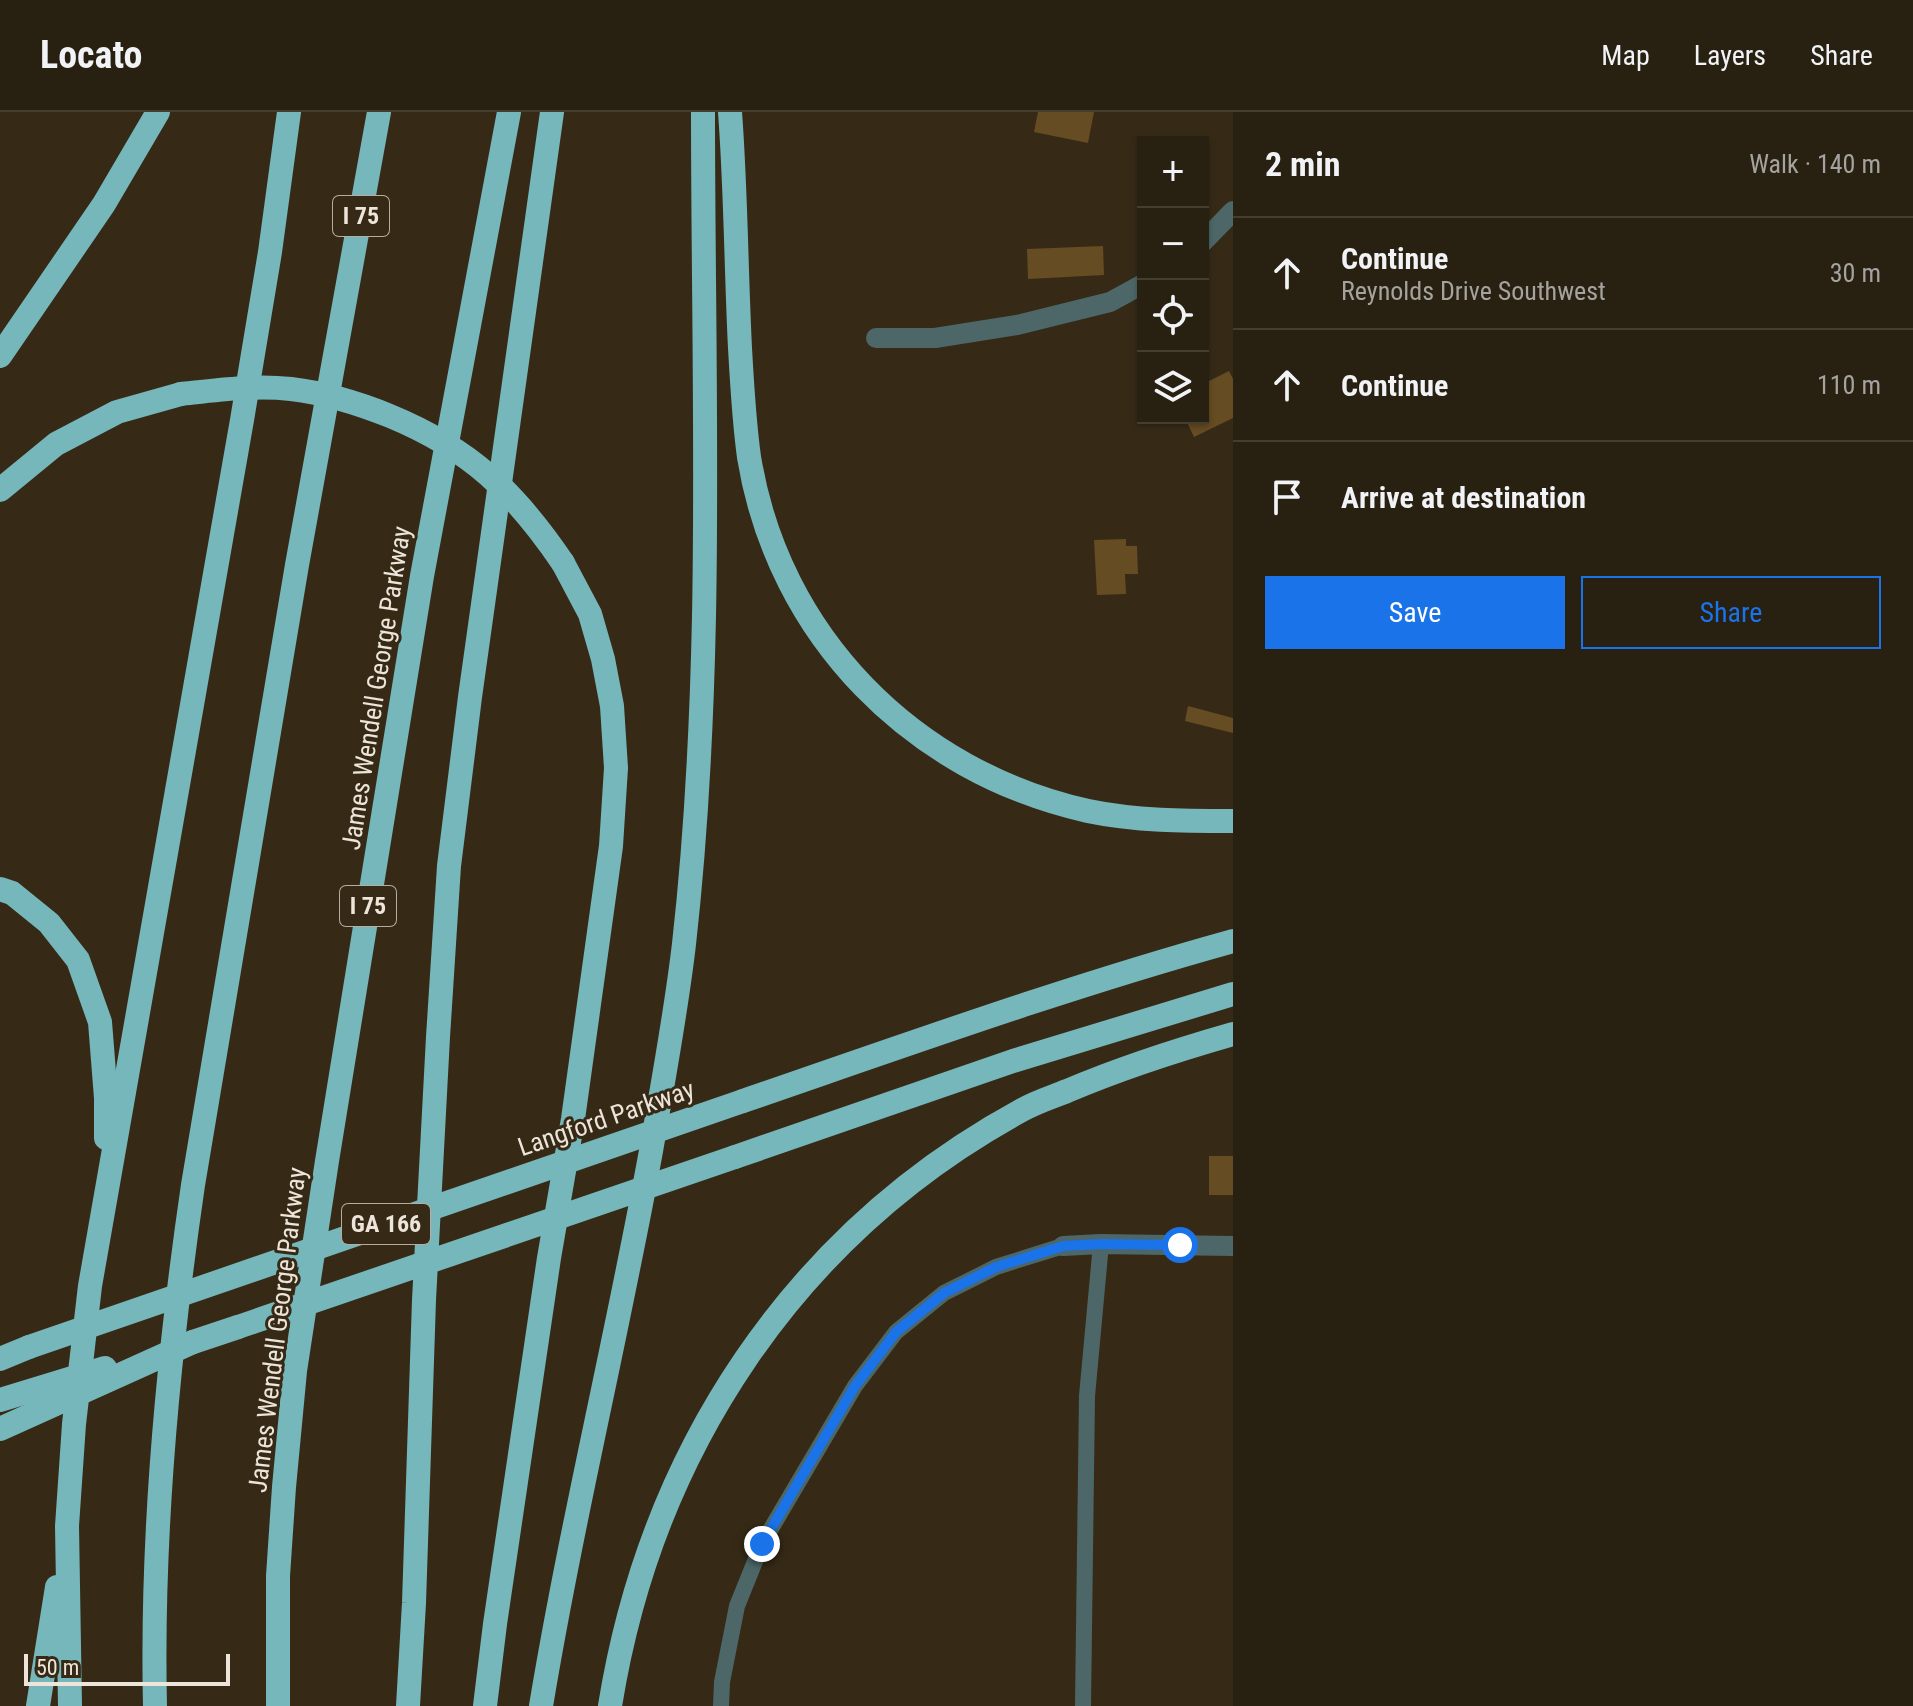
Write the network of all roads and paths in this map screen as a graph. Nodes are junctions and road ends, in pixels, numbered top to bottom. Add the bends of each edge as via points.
1 (158, 112) edge
2 (289, 112) edge
3 (379, 112) edge
4 (509, 112) edge
5 (552, 112) edge
6 (703, 112) edge
7 (730, 112) edge
8 (1233, 211) edge
9 (1209, 236) edge
10 (1137, 287) edge
11 (876, 338) dead end
12 (0, 356) edge
13 (0, 490) edge
14 (1233, 821) edge
15 (0, 889) edge
16 (1233, 941) edge
17 (1233, 994) edge
18 (1233, 1034) edge
19 (107, 1193) junction
20 (1101, 1244) junction
21 (1063, 1246) joint
22 (1233, 1246) edge
23 (193, 1342) junction
24 (29, 1347) junction
25 (0, 1353) edge
26 (0, 1359) edge
27 (0, 1400) edge
28 (0, 1429) edge
29 (67, 1526) junction
30 (38, 1706) edge
31 (70, 1706) edge
32 (155, 1706) edge
33 (278, 1706) edge
34 (408, 1706) edge
35 (485, 1706) edge
36 (541, 1706) edge
37 (610, 1706) edge
38 (721, 1706) edge
39 (1083, 1706) edge

1 - 12 highway via 104,204
2 - 19 highway via 245,405
3 - 32 highway, I 75 via 297,565 185,1242 163,1464
4 - 33 highway, James Wendell George Parkway / I 75 via 422,576 295,1371 278,1576
5 - 34 highway via 449,866
6 - 36 highway via 704,647 684,945 634,1240
7 - 14 highway via 750,460 777,554 816,627 855,677 911,730 1013,788 1127,818
8 - 9 street
10 - 11 street via 1110,302 1017,325 935,338
13 - 35 highway, bridge via 56,444 117,412 181,394 245,388 337,397 419,428 488,474 541,531 590,614 612,706 616,768 611,846
15 - 19 highway via 49,923 78,960 100,1022
16 - 24 highway, Langford Parkway / GA 166, bridge via 1022,1004
17 - 23 highway, GA 166, bridge via 1013,1061
18 - 37 highway via 1104,1075 1025,1108 924,1173 841,1243 777,1315 741,1366 678,1476 644,1564
19 - 29 highway via 90,1286
20 - 21 street
20 - 22 street
20 - 39 lane via 1087,1396
21 - 38 lane via 996,1267 944,1293 896,1332 855,1386 762,1544 737,1606
23 - 27 highway, GA 166, bridge
23 - 28 highway, bridge
24 - 25 highway
24 - 26 highway, Langford Parkway
29 - 30 highway
29 - 31 highway

